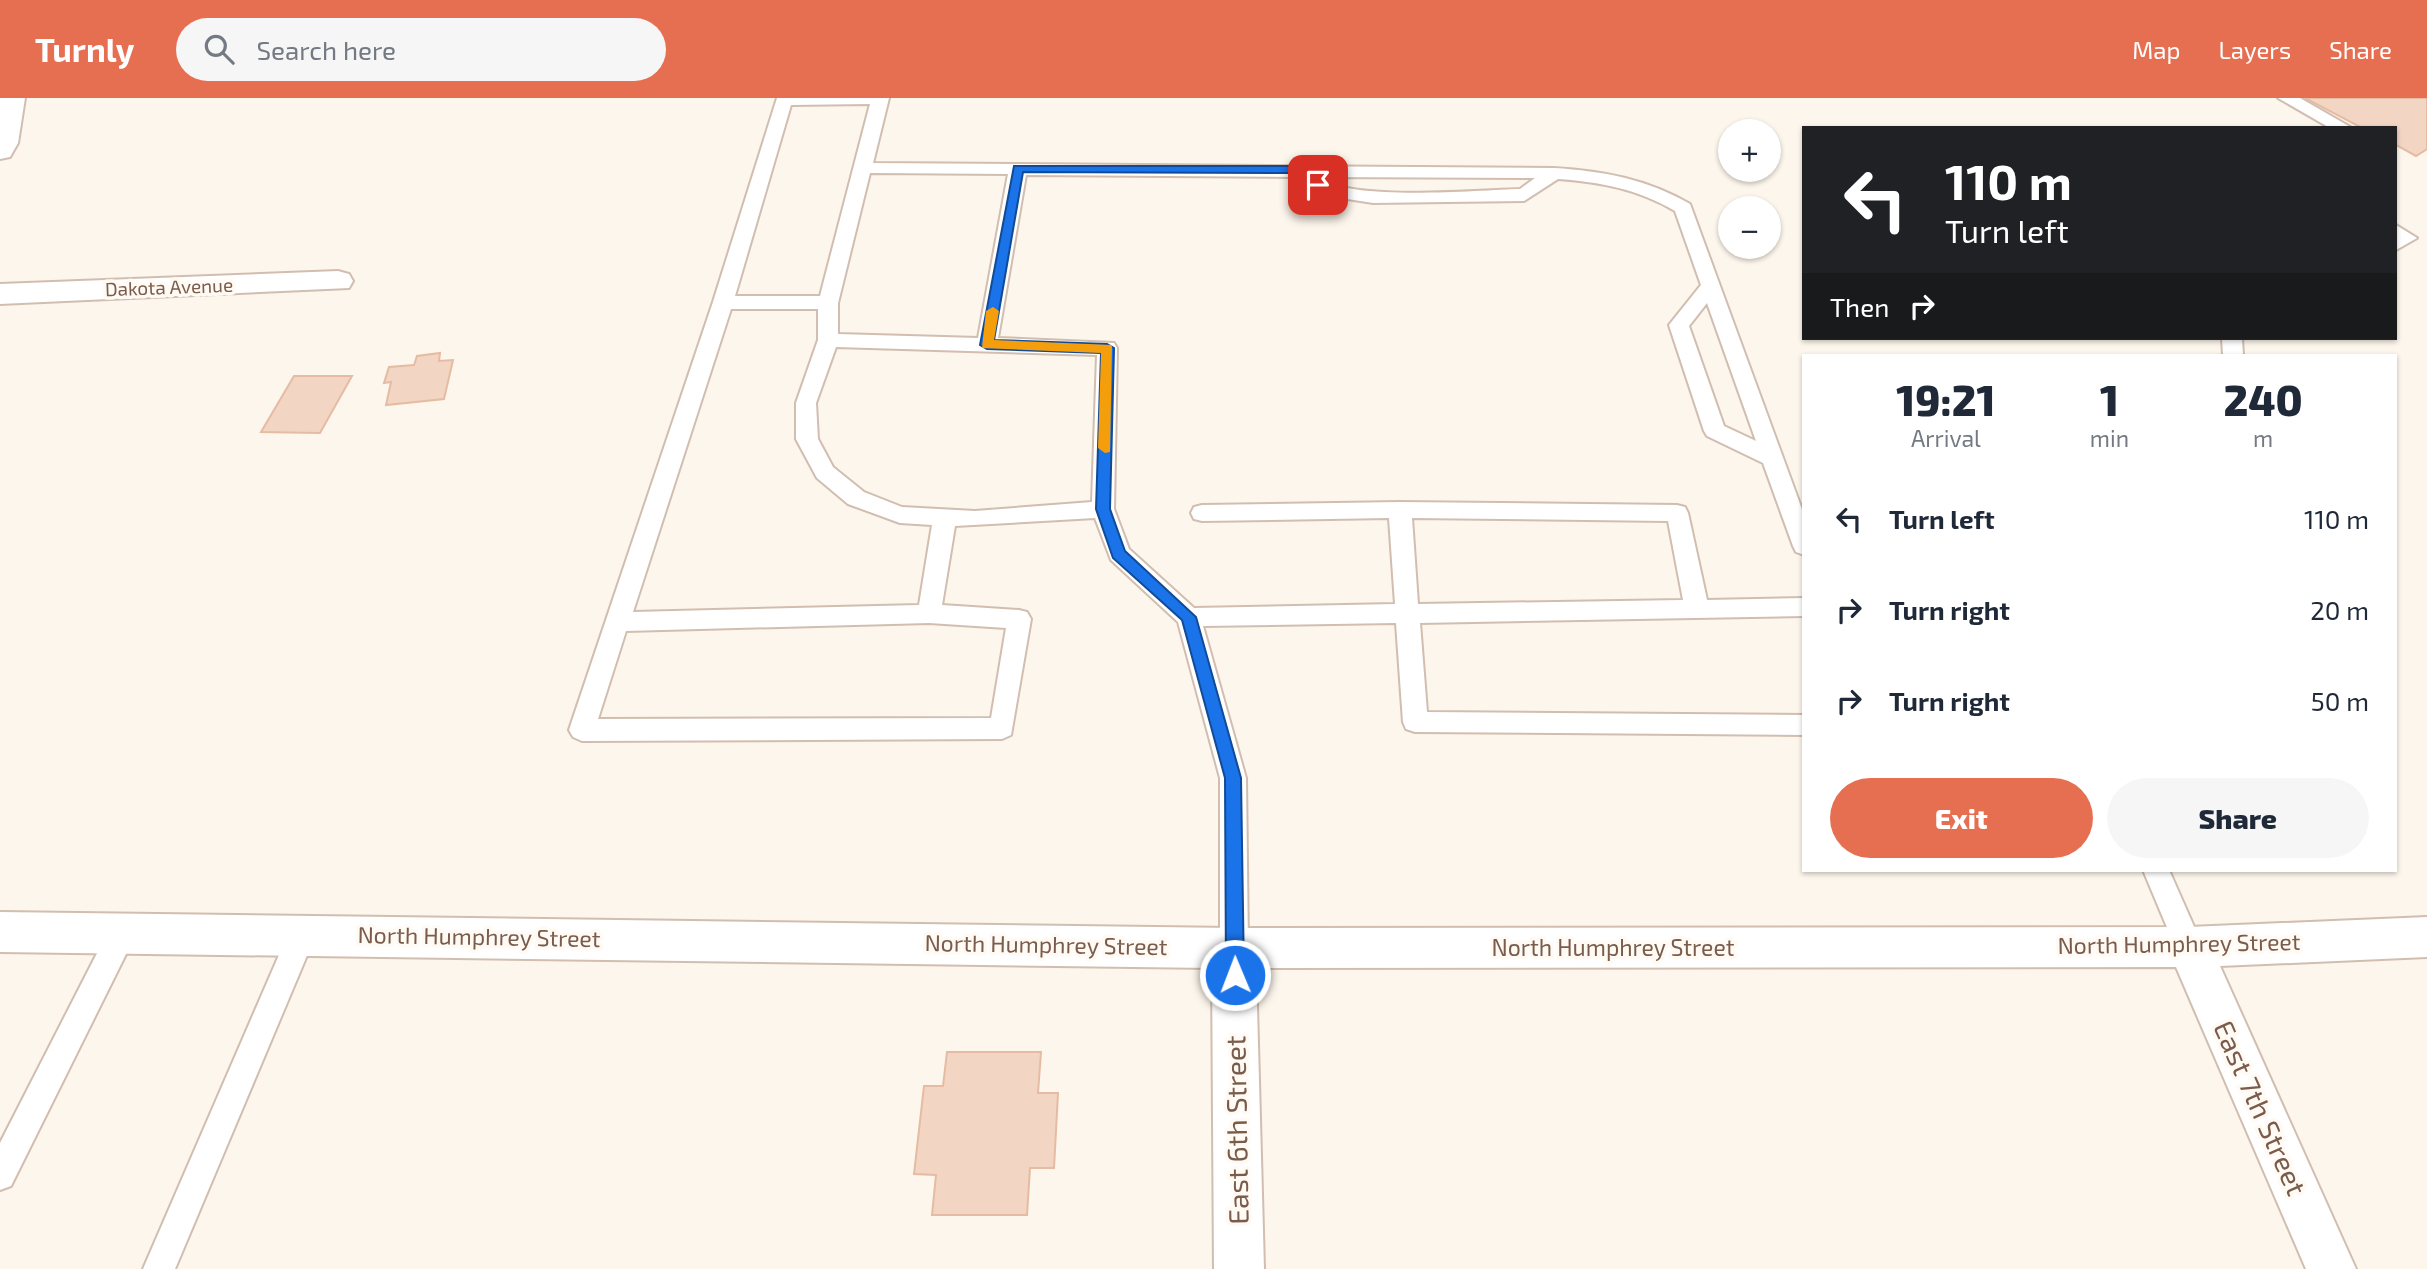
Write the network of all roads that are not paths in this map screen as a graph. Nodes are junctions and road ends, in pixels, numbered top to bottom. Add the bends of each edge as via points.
1 (12, 98) edge
2 (880, 98) edge
3 (2287, 98) edge
4 (2339, 126) edge
5 (0, 151) edge
6 (862, 168) junction
7 (1018, 169) junction
8 (1301, 170) junction
9 (1554, 173) junction
10 (2397, 232) edge
11 (2397, 244) edge
12 (338, 281) dead end
13 (1711, 285) junction
14 (0, 294) edge
15 (723, 302) junction
16 (828, 303) junction
17 (828, 340) junction
18 (987, 345) junction
19 (1773, 458) junction
20 (1103, 509) junction
21 (1400, 510) junction
22 (1202, 513) dead end
23 (945, 517) junction
24 (1802, 540) edge
25 (1802, 607) edge
26 (1697, 610) junction
27 (1408, 612) junction
28 (929, 614) junction
29 (1189, 617) junction
30 (620, 622) junction
31 (1802, 726) edge
32 (2157, 872) edge
33 (0, 932) edge
34 (122, 933) junction
35 (302, 934) junction
36 (2427, 937) edge
37 (2189, 947) junction
38 (1234, 948) junction
39 (0, 1175) edge
40 (159, 1269) edge
41 (1239, 1269) edge
42 (2331, 1269) edge

1 - 5 street
2 - 6 lane
2 - 15 lane via 784,100
3 - 4 lane
6 - 7 lane
6 - 16 lane
7 - 8 lane
7 - 18 lane
8 - 9 lane
8 - 9 lane via 1334,192 1373,197 1524,195
9 - 13 lane via 1631,181 1683,208
10 - 11 lane via 2408,239
12 - 14 street, Dakota Avenue
13 - 19 lane
13 - 19 lane via 1679,325 1716,431
15 - 16 lane
15 - 30 lane
16 - 17 lane
17 - 18 lane
17 - 23 lane via 806,403 807,439 825,472 856,498 900,515
18 - 20 lane via 1107,348
19 - 24 lane
20 - 23 lane via 975,519
20 - 29 lane via 1119,554
21 - 22 lane
21 - 26 lane via 1677,513
21 - 27 lane
23 - 28 lane
25 - 26 lane
26 - 27 lane
27 - 29 lane
27 - 31 lane via 1415,722
28 - 30 lane
28 - 30 lane via 1018,619 1002,728 582,730
29 - 38 lane via 1233,778
32 - 37 lane
33 - 34 street, North Humphrey Street
34 - 35 street, North Humphrey Street
34 - 39 lane
35 - 38 street, North Humphrey Street
35 - 40 lane
36 - 37 street, North Humphrey Street
37 - 38 street, North Humphrey Street
37 - 42 street, East 7th Street
38 - 41 street, East 6th Street

